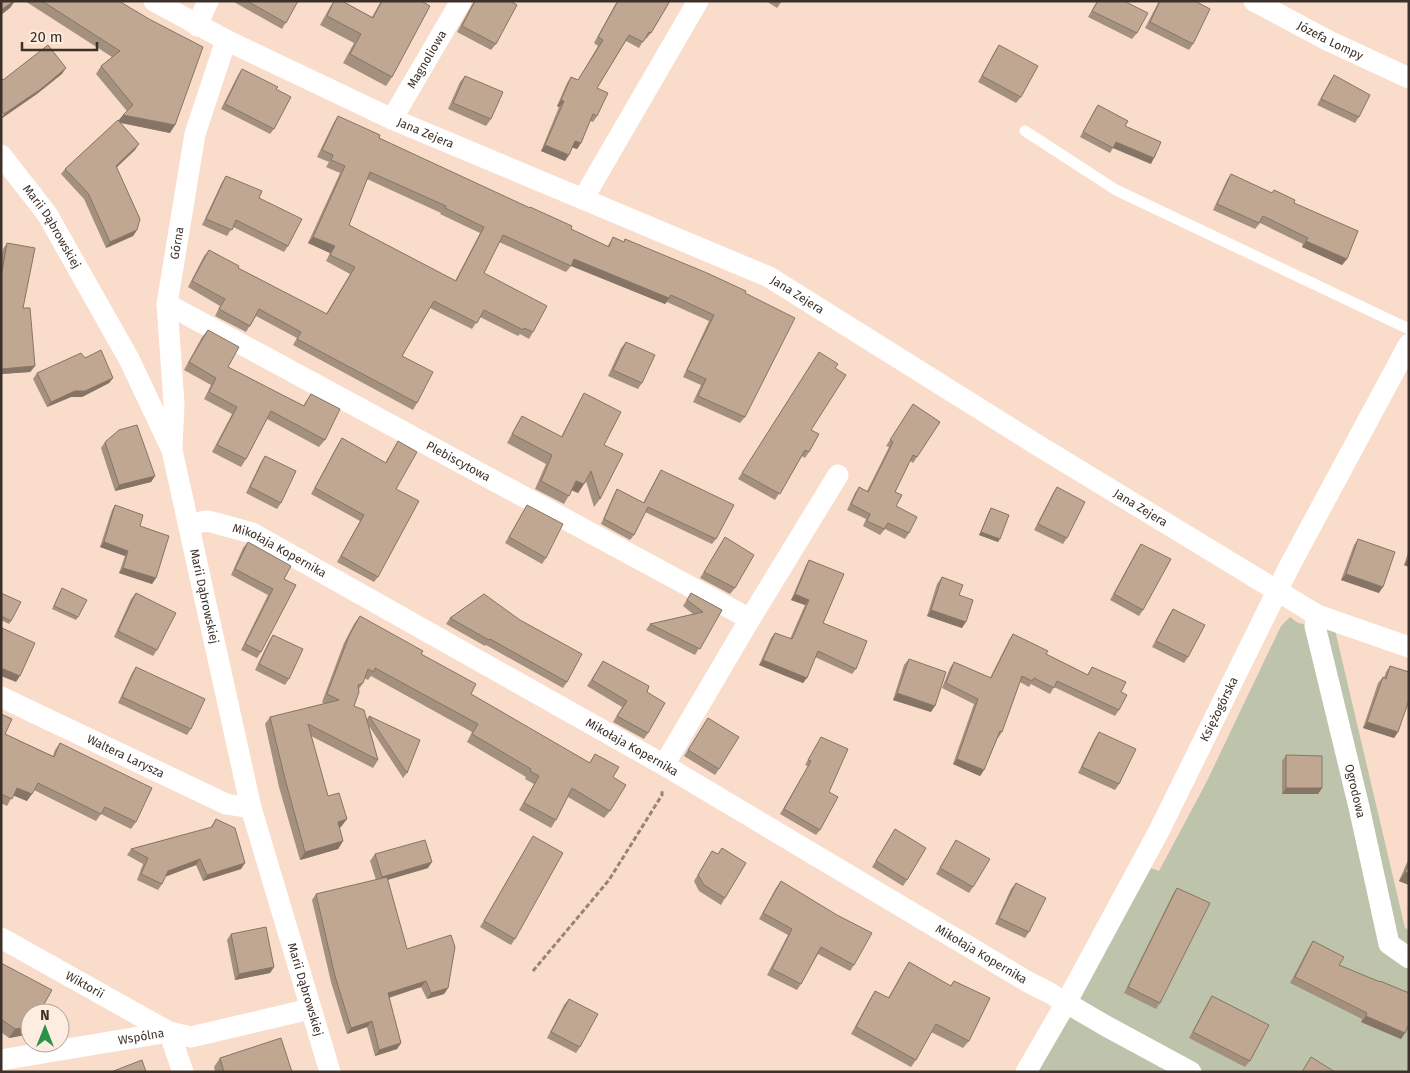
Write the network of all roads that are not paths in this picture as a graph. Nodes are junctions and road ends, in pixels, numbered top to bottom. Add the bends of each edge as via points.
1 (154, 1) edge
2 (208, 1) edge
3 (461, 1) edge
4 (698, 1) edge
5 (1254, 1) edge
6 (197, 26) junction
7 (226, 40) junction
8 (1409, 78) edge
9 (392, 119) junction
10 (1025, 131) dead end
11 (1, 155) edge
12 (583, 199) junction
13 (167, 304) junction
14 (1409, 329) edge
15 (1409, 344) edge
16 (172, 450) junction
17 (838, 475) dead end
18 (188, 524) junction
19 (1278, 591) junction
20 (1317, 615) junction
21 (750, 619) junction
22 (1409, 646) edge
23 (1, 697) edge
24 (664, 765) junction
25 (251, 808) junction
26 (1, 938) edge
27 (1409, 958) edge
28 (1066, 1003) junction
29 (310, 1009) junction
30 (169, 1032) junction
31 (1, 1060) edge
32 (183, 1072) edge
33 (330, 1072) edge
34 (1026, 1072) edge
35 (1191, 1072) edge

1 - 6 street, Jana Zejera
2 - 6 street
3 - 9 street, Magnoliowa
4 - 12 street
5 - 8 street, Józefa Lompy
6 - 7 street, Jana Zejera
7 - 9 street, Jana Zejera
7 - 13 street, Górna via 195,134
9 - 12 street, Jana Zejera
10 - 14 lane via 1116,190
11 - 16 street, Marii Dąbrowskiej via 47,214 128,359
12 - 19 street, Jana Zejera via 769,277
13 - 16 street, Górna via 174,404
13 - 21 street, Plebiscytowa
15 - 19 street, Księżogórska
16 - 18 street, Marii Dąbrowskiej
17 - 21 street
18 - 24 street, Mikołaja Kopernika via 208,521 252,534
18 - 25 street, Marii Dąbrowskiej
19 - 20 street, Jana Zejera
19 - 28 street, Księżogórska via 1160,829
20 - 22 street, Jana Zejera
20 - 27 street, Ogrodowa via 1315,626 1389,944
21 - 24 street
23 - 25 street, Waltera Larysza via 226,804
24 - 28 street, Mikołaja Kopernika
25 - 29 street, Marii Dąbrowskiej
26 - 30 street, Wiktorii
28 - 34 street, Księżogórska
28 - 35 street
29 - 30 street, Wspólna via 191,1036
29 - 33 street, Marii Dąbrowskiej
30 - 31 street, Wspólna
30 - 32 street

